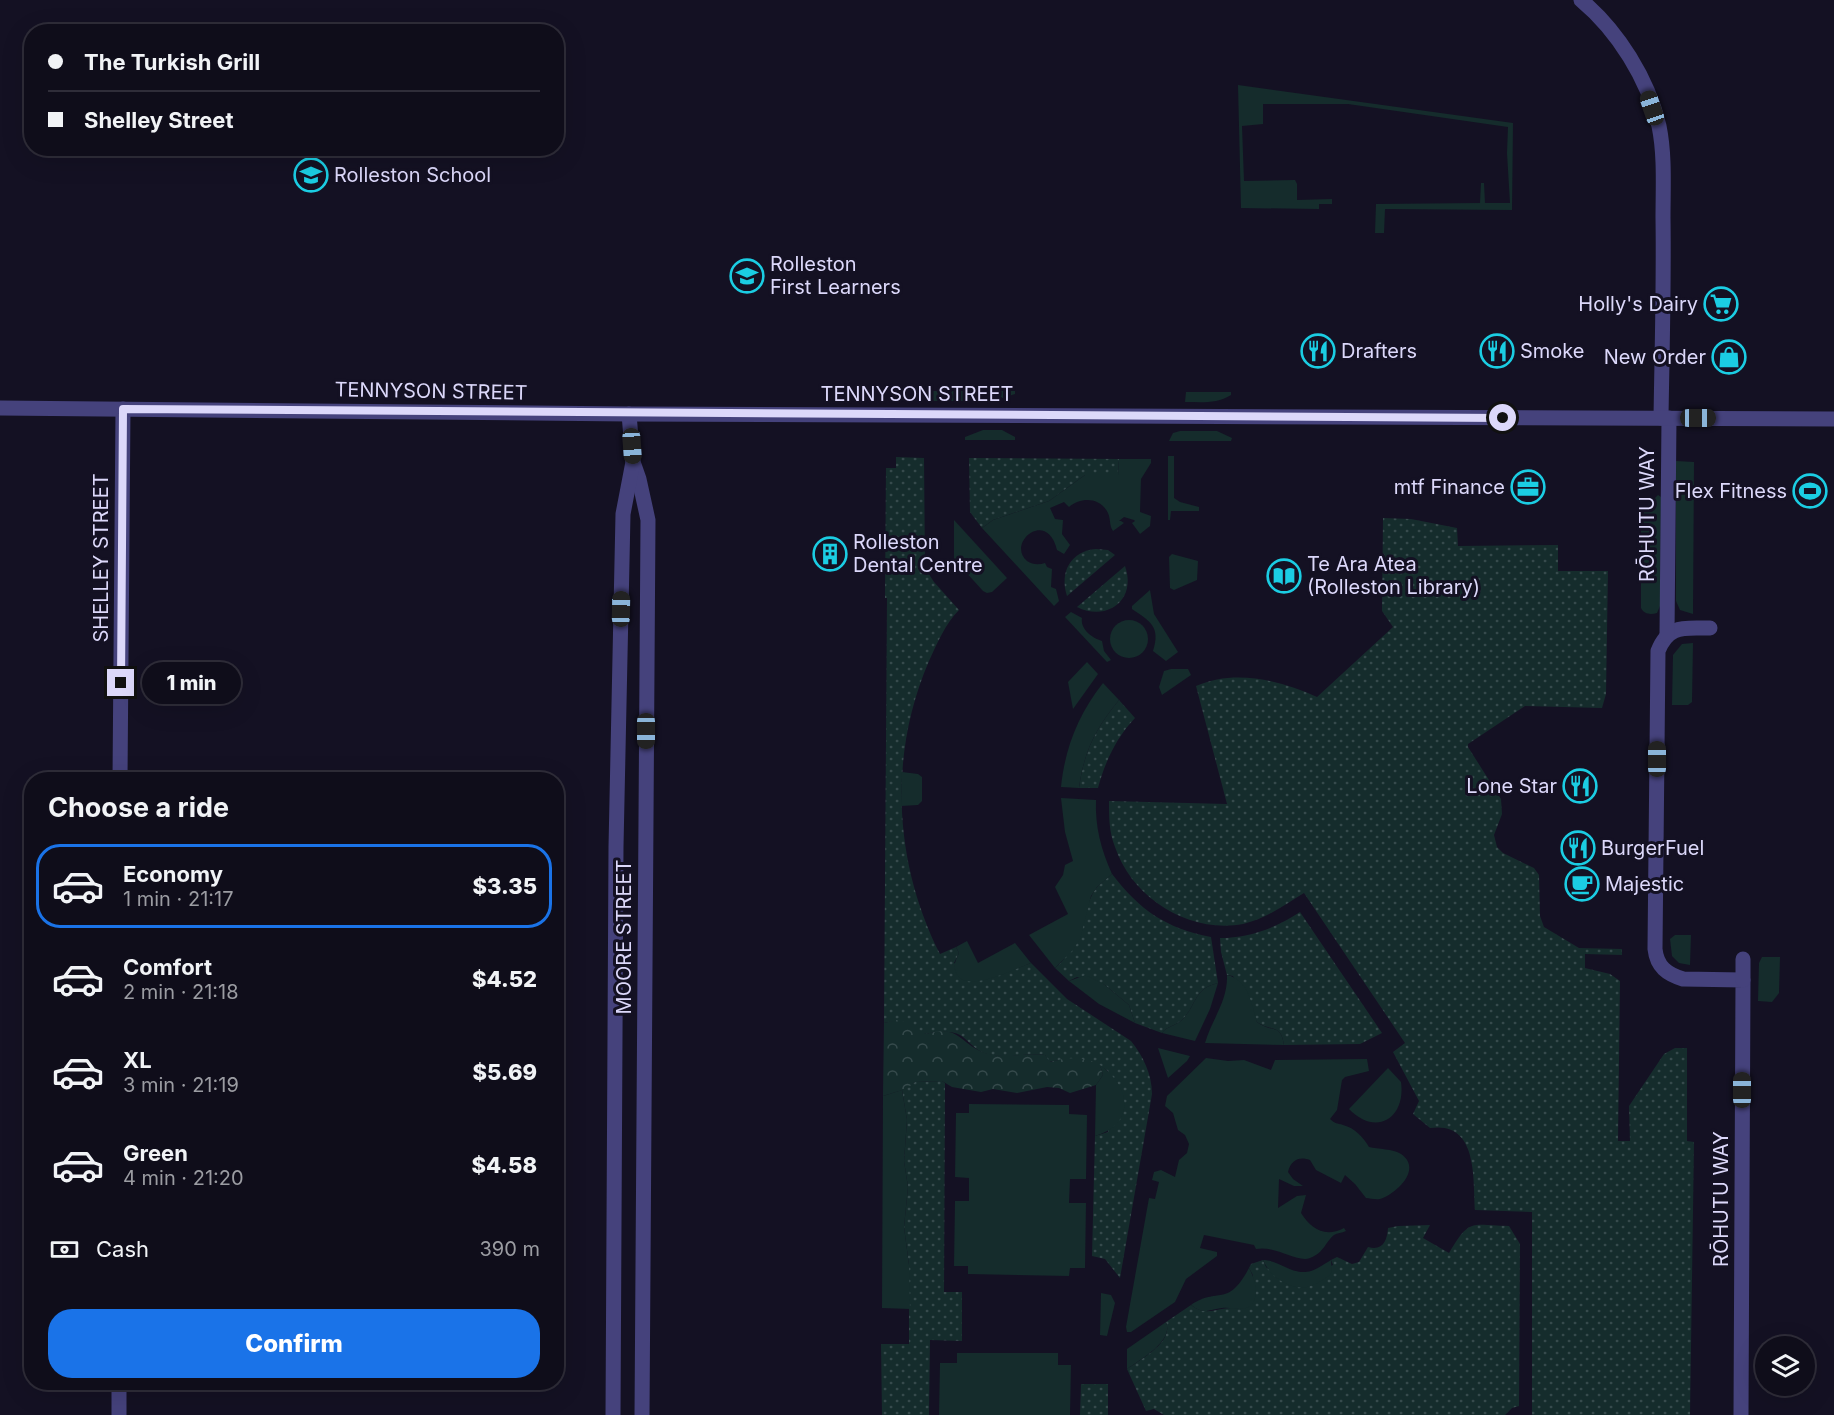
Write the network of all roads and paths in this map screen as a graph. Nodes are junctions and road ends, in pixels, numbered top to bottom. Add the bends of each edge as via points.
1 (1581, 0) edge
2 (0, 408) edge
3 (123, 409) junction
4 (629, 414) junction
5 (1665, 418) junction
6 (1834, 419) edge
7 (633, 462) junction
8 (1710, 628) dead end
9 (1667, 635) junction
10 (120, 772) edge
11 (1743, 959) dead end
12 (1743, 980) junction
13 (119, 1390) edge
14 (119, 1415) edge
15 (613, 1415) edge
16 (642, 1415) edge
17 (1741, 1415) edge

1 - 5 street, RŌHUTU WAY via 1596,12 1634,62 1659,127
2 - 3 street, TENNYSON STREET
3 - 4 street, TENNYSON STREET
3 - 10 street, SHELLEY STREET
4 - 5 street, TENNYSON STREET
4 - 7 street, MOORE STREET
5 - 6 street, TENNYSON STREET
5 - 9 street, RŌHUTU WAY
7 - 15 street, MOORE STREET via 623,514 616,823
7 - 16 street, MOORE STREET via 648,520
8 - 9 street via 1683,628
9 - 12 street, RŌHUTU WAY via 1658,651 1656,958 1668,974 1683,979
11 - 12 street, RŌHUTU WAY
12 - 17 street, RŌHUTU WAY
13 - 14 street

